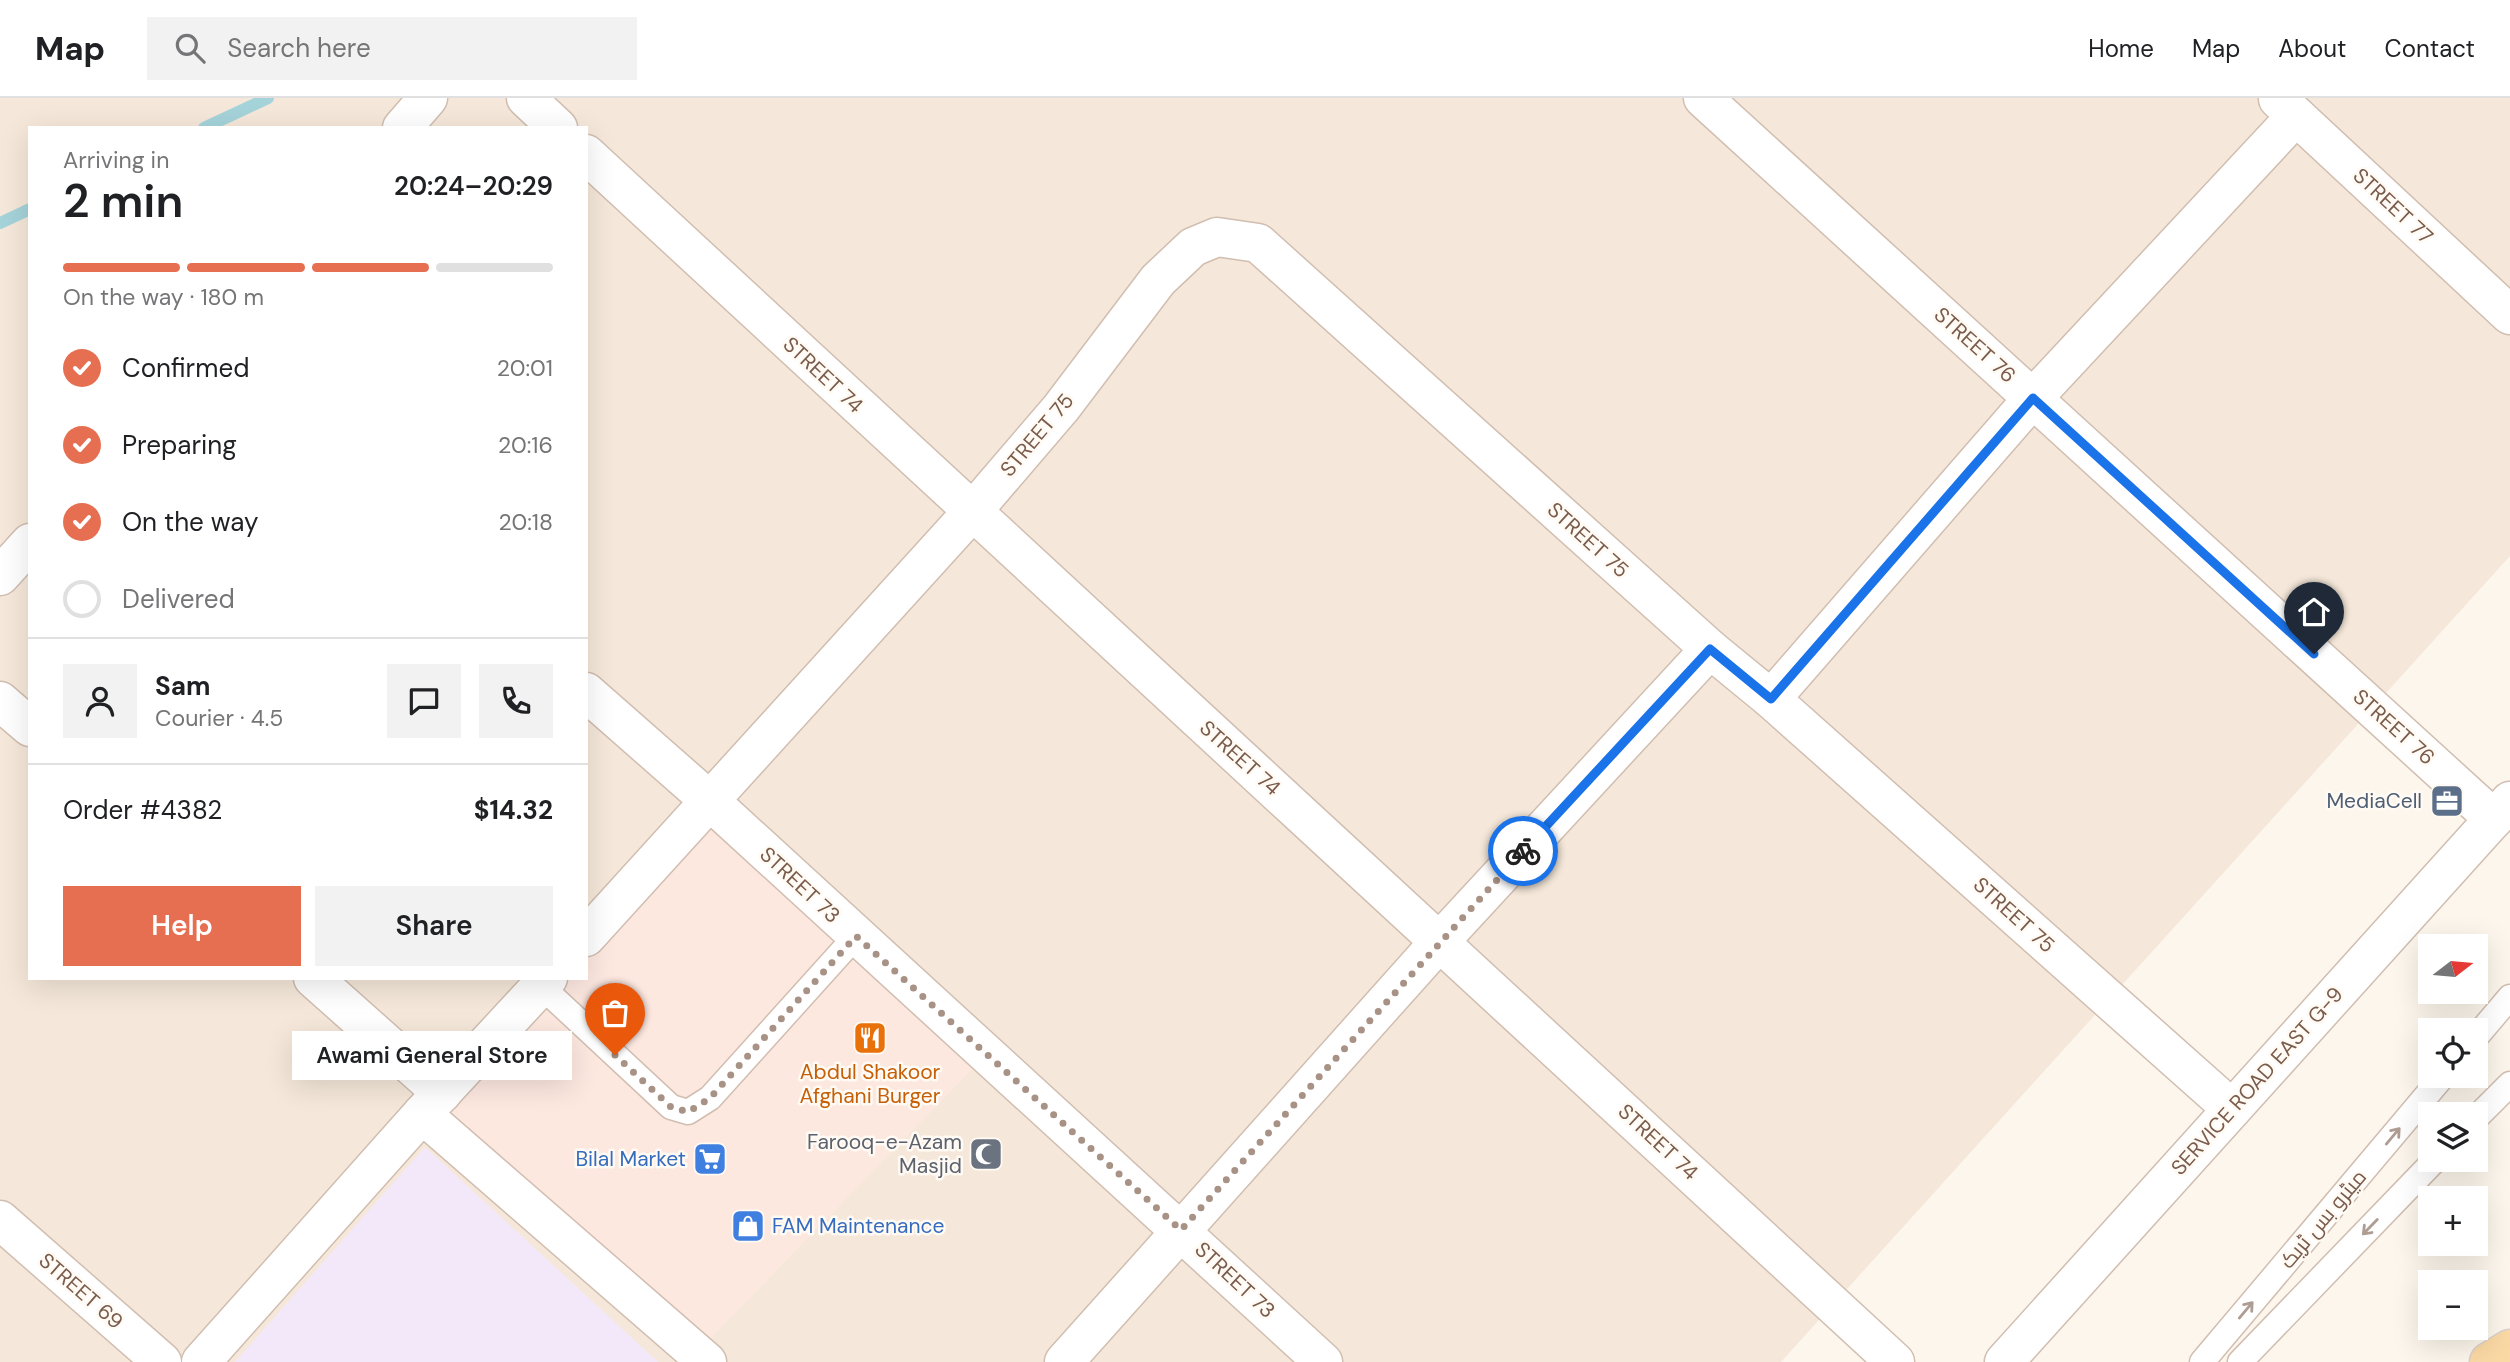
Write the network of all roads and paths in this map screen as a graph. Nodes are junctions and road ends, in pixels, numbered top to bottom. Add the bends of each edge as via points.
1 (428, 98) edge
2 (526, 98) edge
3 (1703, 98) edge
4 (2286, 107) edge
5 (404, 126) edge
6 (556, 126) edge
7 (588, 156) edge
8 (2510, 315) edge
9 (2033, 398) junction
10 (971, 513) junction
11 (28, 545) edge
12 (0, 576) edge
13 (1710, 649) junction
14 (588, 694) edge
15 (1771, 699) junction
16 (0, 701) edge
17 (28, 725) edge
18 (710, 801) junction
19 (2502, 810) edge
20 (588, 935) edge
21 (856, 936) junction
22 (1441, 940) junction
23 (315, 980) edge
24 (545, 982) edge
25 (2510, 997) edge
26 (2488, 1023) edge
27 (2510, 1084) edge
28 (2433, 1088) edge
29 (432, 1103) junction
30 (2488, 1106) edge
31 (2232, 1108) junction
32 (2423, 1172) edge
33 (0, 1220) edge
34 (1181, 1230) junction
35 (2510, 1349) edge
36 (162, 1362) edge
37 (201, 1362) edge
38 (707, 1362) edge
39 (1064, 1362) edge
40 (1323, 1362) edge
41 (1895, 1362) edge
42 (2004, 1362) edge
43 (2202, 1362) edge
44 (2240, 1362) edge
45 (2489, 1362) edge

1 - 5 street
2 - 6 street
3 - 9 street, STREET 76
4 - 8 street, STREET 77
4 - 9 street
7 - 10 street, STREET 74
9 - 15 street
9 - 19 street, STREET 76
10 - 13 street, STREET 75 via 1061,408 1158,280 1193,247 1217,237 1258,243
10 - 18 street, STREET 75
10 - 22 street, STREET 74
11 - 12 street
13 - 15 street, STREET 75
13 - 22 street
14 - 18 street, STREET 73
15 - 31 street, STREET 75
16 - 17 street
18 - 20 street, STREET 75
18 - 21 street, STREET 73
19 - 31 street, SERVICE ROAD EAST G-9
21 - 24 lane via 710,1098 688,1112 671,1107
21 - 34 street, STREET 73
22 - 34 street
22 - 41 street, STREET 74
23 - 29 street
24 - 29 street
25 - 26 lane
27 - 30 lane
43 -> 28 lane, میٹرو بس ٹریک
29 - 37 street
29 - 38 street
31 - 42 street, SERVICE ROAD EAST G-9
32 -> 44 lane, میٹرو بس ٹریک
33 - 36 street, STREET 69
34 - 39 street
34 - 40 street, STREET 73
35 - 45 main road

